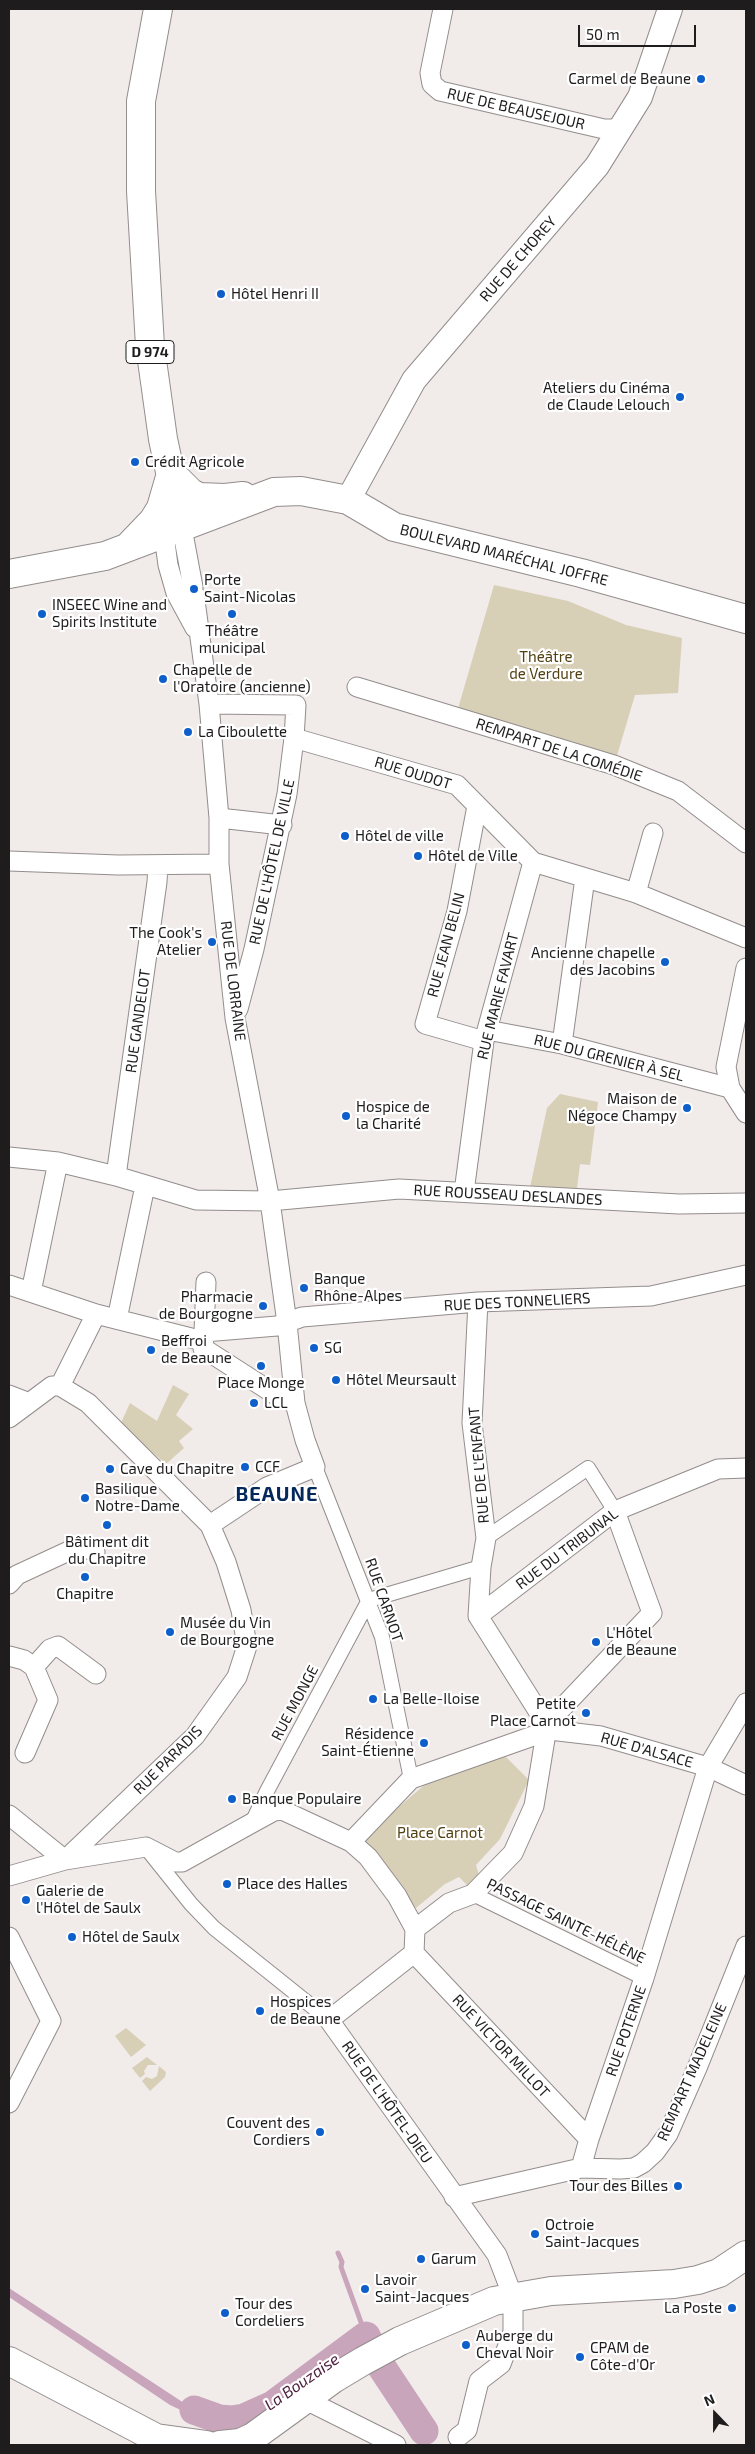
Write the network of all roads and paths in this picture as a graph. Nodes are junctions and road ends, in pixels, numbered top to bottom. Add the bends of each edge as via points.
1 (158, 9) edge
2 (443, 9) edge
3 (670, 9) edge
4 (619, 129) junction
5 (171, 473) junction
6 (274, 492) junction
7 (348, 500) junction
8 (160, 508) junction
9 (173, 532) junction
10 (125, 550) junction
11 (9, 574) edge
12 (746, 619) edge
13 (200, 637) junction
14 (356, 687) dead end
15 (209, 704) junction
16 (294, 738) junction
17 (478, 806) junction
18 (219, 818) junction
19 (282, 825) junction
20 (653, 833) dead end
21 (746, 843) edge
22 (9, 860) edge
23 (533, 862) junction
24 (219, 864) junction
25 (158, 865) junction
26 (585, 878) junction
27 (636, 893) junction
28 (746, 938) edge
29 (746, 968) edge
30 (235, 1018) junction
31 (486, 1036) junction
32 (562, 1044) junction
33 (730, 1088) junction
34 (746, 1113) edge
35 (9, 1157) edge
36 (58, 1162) junction
37 (116, 1176) junction
38 (145, 1186) junction
39 (464, 1192) junction
40 (270, 1201) junction
41 (746, 1203) edge
42 (746, 1275) edge
43 (206, 1282) dead end
44 (9, 1285) edge
45 (32, 1292) junction
46 (478, 1302) junction
47 (96, 1314) junction
48 (117, 1319) junction
49 (287, 1323) junction
50 (203, 1336) junction
51 (60, 1386) junction
52 (9, 1395) edge
53 (28, 1402) junction
54 (295, 1403) junction
55 (9, 1418) edge
56 (315, 1467) junction
57 (746, 1468) edge
58 (615, 1511) junction
59 (210, 1526) junction
60 (486, 1538) junction
61 (95, 1552) dead end
62 (481, 1567) junction
63 (9, 1584) edge
64 (369, 1600) junction
65 (478, 1616) junction
66 (9, 1656) edge
67 (34, 1667) junction
68 (96, 1674) dead end
69 (746, 1703) edge
70 (547, 1728) junction
71 (25, 1753) dead end
72 (708, 1767) junction
73 (411, 1779) junction
74 (746, 1785) edge
75 (9, 1815) edge
76 (252, 1823) junction
77 (352, 1842) junction
78 (146, 1847) junction
79 (65, 1860) junction
80 (9, 1876) edge
81 (473, 1894) junction
82 (415, 1929) junction
83 (9, 1938) edge
84 (746, 1946) edge
85 (414, 1953) junction
86 (644, 1978) junction
87 (329, 2020) junction
88 (9, 2103) edge
89 (589, 2140) junction
90 (581, 2168) junction
91 (454, 2197) junction
92 (746, 2255) edge
93 (503, 2299) junction
94 (9, 2361) edge
95 (306, 2400) junction
96 (455, 2441) edge
97 (157, 2442) edge
98 (191, 2445) edge
99 (207, 2445) edge
100 (235, 2445) edge
101 (396, 2445) edge

1 - 5 main road, D 974 via 141,101 141,191 150,346 156,399
2 - 4 street, RUE DE BEAUSEJOUR via 430,73 432,84 440,91 604,129
3 - 4 street, RUE DE CHOREY via 640,97
4 - 7 street, RUE DE CHOREY via 597,166 414,380
5 - 6 main road via 191,493 200,497 225,498
5 - 8 main road
5 - 9 main road, D 974
6 - 7 main road, BOULEVARD MARÉCHAL JOFFRE via 300,491
6 - 9 main road, BOULEVARD MARÉCHAL JOFFRE
7 - 12 main road, BOULEVARD MARÉCHAL JOFFRE via 394,527 581,573
8 - 9 main road
8 - 10 main road via 141,535
9 - 10 main road, BOULEVARD MARÉCHAL JOFFRE
9 - 13 street, RUE DE LORRAINE via 194,590
9 - 13 street, RUE DE LORRAINE via 168,565 176,593
10 - 11 main road, BOULEVARD MARÉCHAL JOFFRE
13 - 15 street, RUE DE LORRAINE
14 - 21 street, REMPART DE LA COMÉDIE via 614,764 678,791
15 - 16 street, RUE DE L'HÔTEL DE VILLE via 296,704
15 - 18 street, RUE DE LORRAINE
16 - 17 street, RUE OUDOT via 457,785
16 - 19 street, RUE DE L'HÔTEL DE VILLE
17 - 23 street, RUE OUDOT
17 - 31 street, RUE JEAN BELIN via 457,911 425,1024
18 - 19 street
18 - 24 street, RUE DE LORRAINE
19 - 30 street, RUE DE L'HÔTEL DE VILLE via 248,977
20 - 27 street
22 - 25 street
23 - 26 street
23 - 31 street, RUE MARIE FAVART
24 - 25 street
24 - 30 street, RUE DE LORRAINE
25 - 37 street, RUE GANDELOT
26 - 27 street
26 - 32 street
27 - 28 street
29 - 33 street via 726,1067
30 - 40 street, RUE DE LORRAINE
31 - 32 street, RUE DU GRENIER À SEL
31 - 39 street, RUE MARIE FAVART
32 - 33 street, RUE DU GRENIER À SEL
33 - 34 street
35 - 36 street, RUE ROUSSEAU DESLANDES
36 - 37 street, RUE ROUSSEAU DESLANDES
36 - 45 street
37 - 38 street, RUE ROUSSEAU DESLANDES
38 - 40 street, RUE ROUSSEAU DESLANDES via 196,1200
38 - 48 street
39 - 40 street, RUE ROUSSEAU DESLANDES via 399,1189
39 - 41 street, RUE ROUSSEAU DESLANDES via 679,1204
40 - 49 street, RUE DE LORRAINE
42 - 46 street, RUE DES TONNELIERS via 651,1296
43 - 50 street
44 - 45 street
45 - 47 street
46 - 49 street, RUE DES TONNELIERS via 302,1317
46 - 60 street, RUE DE L'ENFANT via 472,1423
47 - 48 street
47 - 51 street
48 - 50 street
49 - 50 street
49 - 54 street
50 - 54 street via 203,1348 276,1395
51 - 53 street via 52,1386
51 - 59 street, RUE PARADIS via 88,1402
52 - 53 street
53 - 55 street
54 - 56 street
56 - 59 street via 267,1488
56 - 64 street, RUE CARNOT
57 - 58 street, RUE DU TRIBUNAL via 718,1469
58 - 60 street via 588,1468
58 - 65 street, RUE DU TRIBUNAL
58 - 70 street via 652,1613
59 - 79 street, RUE PARADIS via 242,1610 247,1646 237,1677 195,1736
60 - 62 street, RUE DE L'ENFANT
61 - 63 street via 85,1547 73,1549 17,1575
62 - 64 street
62 - 65 street, RUE DE L'ENFANT
64 - 73 street, RUE CARNOT via 382,1637
64 - 76 street, RUE MONGE
65 - 70 street
66 - 67 street
67 - 68 street via 50,1649 58,1646
67 - 71 street via 48,1700
69 - 72 street, RUE POTERNE
70 - 72 street, RUE D'ALSACE via 601,1736
70 - 73 street
70 - 81 street via 534,1806 513,1853
72 - 74 street, RUE D'ALSACE
72 - 86 street, RUE POTERNE
73 - 77 street
75 - 79 street
76 - 77 street via 282,1810
76 - 78 street via 182,1862 175,1862
77 - 82 street via 398,1896
78 - 79 street
78 - 87 street, RUE DE L'HÔTEL-DIEU via 172,1882 214,1928
79 - 80 street
81 - 82 street via 449,1903
81 - 86 street, PASSAGE SAINTE-HÉLÈNE
82 - 85 street
83 - 88 street via 51,2020
84 - 90 street, REMPART MADELEINE via 698,2068 668,2134 655,2152 634,2168
85 - 87 street
85 - 89 street, RUE VICTOR MILLOT
86 - 89 street, RUE POTERNE
87 - 91 street, RUE DE L'HÔTEL-DIEU
89 - 90 street, RUE POTERNE
90 - 91 street
91 - 93 street, RUE DE L'HÔTEL-DIEU via 497,2255
92 - 93 main road via 726,2269 698,2280 551,2291
93 - 95 main road via 400,2341 333,2379
93 - 96 street via 513,2332 501,2364 479,2381 467,2430
94 - 97 main road
95 - 100 main road via 253,2437
95 - 101 street
97 - 98 main road
98 - 99 main road

